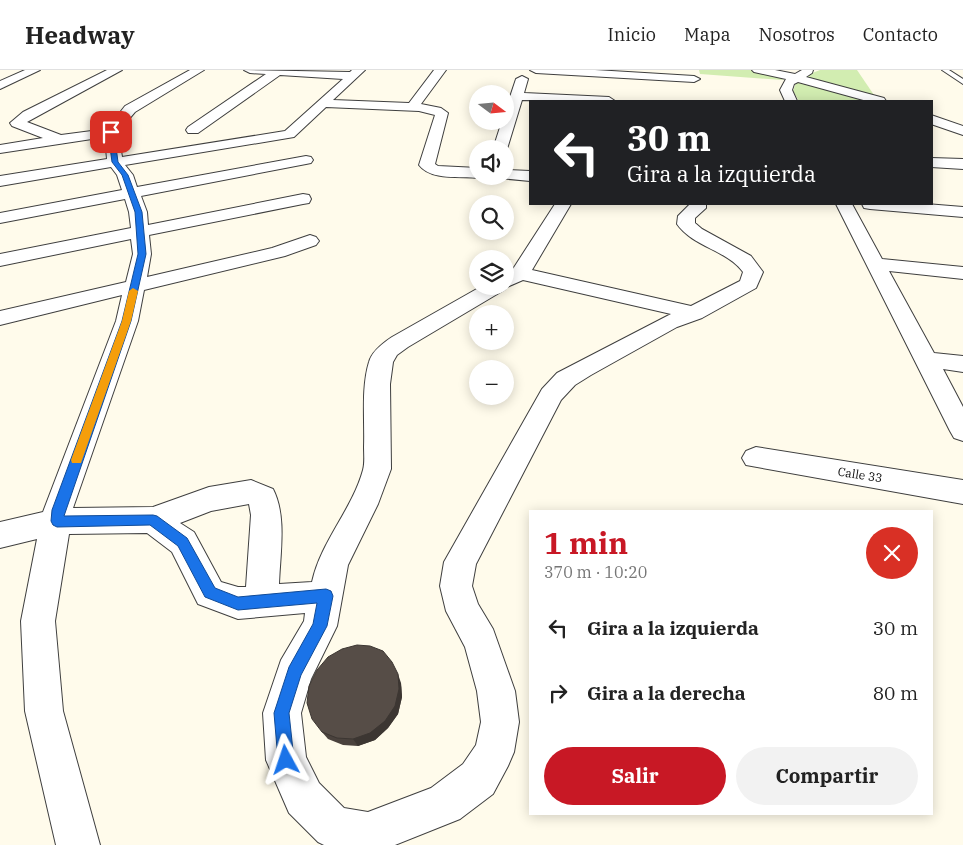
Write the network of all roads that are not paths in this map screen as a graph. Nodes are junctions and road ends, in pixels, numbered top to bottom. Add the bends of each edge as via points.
1 (34, 70) edge
2 (116, 70) edge
3 (198, 70) edge
4 (250, 70) edge
5 (440, 70) edge
6 (524, 70) edge
7 (536, 70) edge
8 (758, 70) edge
9 (811, 70) edge
10 (945, 70) edge
11 (277, 72) junction
12 (608, 72) edge
13 (356, 73) edge
14 (693, 74) edge
15 (794, 77) junction
16 (963, 82) edge
17 (0, 85) edge
18 (696, 94) dead end
19 (517, 96) junction
20 (585, 100) edge
21 (791, 100) edge
22 (876, 100) edge
23 (322, 103) junction
24 (413, 106) junction
25 (933, 121) edge
26 (933, 129) edge
27 (194, 130) dead end
28 (963, 131) edge
29 (111, 132) junction
30 (289, 134) junction
31 (60, 140) junction
32 (502, 140) edge
33 (0, 149) edge
34 (115, 162) junction
35 (933, 162) edge
36 (963, 164) edge
37 (469, 172) edge
38 (514, 175) edge
39 (529, 176) edge
40 (0, 181) edge
41 (132, 193) junction
42 (303, 198) dead end
43 (561, 205) edge
44 (698, 205) edge
45 (845, 205) edge
46 (882, 205) edge
47 (963, 212) edge
48 (0, 218) edge
49 (140, 232) junction
50 (310, 241) dead end
51 (0, 260) edge
52 (875, 264) junction
53 (514, 270) edge
54 (963, 273) edge
55 (514, 281) edge
56 (135, 286) junction
57 (481, 295) edge
58 (694, 313) junction
59 (0, 318) edge
60 (926, 360) junction
61 (963, 364) edge
62 (963, 431) edge
63 (756, 458) dead end
64 (963, 492) edge
65 (153, 520) junction
66 (57, 521) junction
67 (0, 535) edge
68 (326, 596) junction
69 (262, 602) junction
70 (78, 845) edge

1 - 17 street
2 - 31 street via 17,123
3 - 29 street via 130,109
4 - 11 street
5 - 24 street
6 - 19 street
7 - 12 street
8 - 15 street
9 - 15 street
10 - 16 lane
11 - 13 street
11 - 27 street
12 - 14 street
13 - 23 street
14 - 18 street
15 - 21 street via 786,90
15 - 22 street
19 - 20 street
19 - 32 street
23 - 24 street
23 - 30 street
24 - 37 street via 442,113 427,160 429,168
25 - 28 street
26 - 28 street
29 - 31 street
29 - 34 street
30 - 34 street
30 - 41 street via 307,167
31 - 33 street
34 - 40 street
34 - 41 street via 125,175
35 - 36 street
38 - 39 street
41 - 48 street
41 - 49 street
42 - 49 street
43 - 53 street
44 - 58 street via 687,216 686,224 744,260 754,272 749,284
45 - 52 street
46 - 47 street
49 - 51 street
49 - 56 street via 142,254
50 - 56 street via 278,252
52 - 54 street
52 - 60 street
55 - 58 street
56 - 59 street
56 - 66 street via 127,321 58,510
57 - 68 street via 400,342 381,361 377,469 332,564
58 - 68 street via 669,322 583,369 566,379 551,395 460,562 456,586 464,611 481,641 496,691 500,722 494,752 478,780 445,804 368,834 333,828 304,798 286,760 282,713 294,673 320,626
60 - 61 street
60 - 62 street
63 - 64 street, Calle 33
65 - 66 street
65 - 69 street via 183,542 210,593 238,604
65 - 69 street via 209,499 251,492 263,497 266,515
66 - 67 street
66 - 70 street via 38,621 44,711
68 - 69 street

